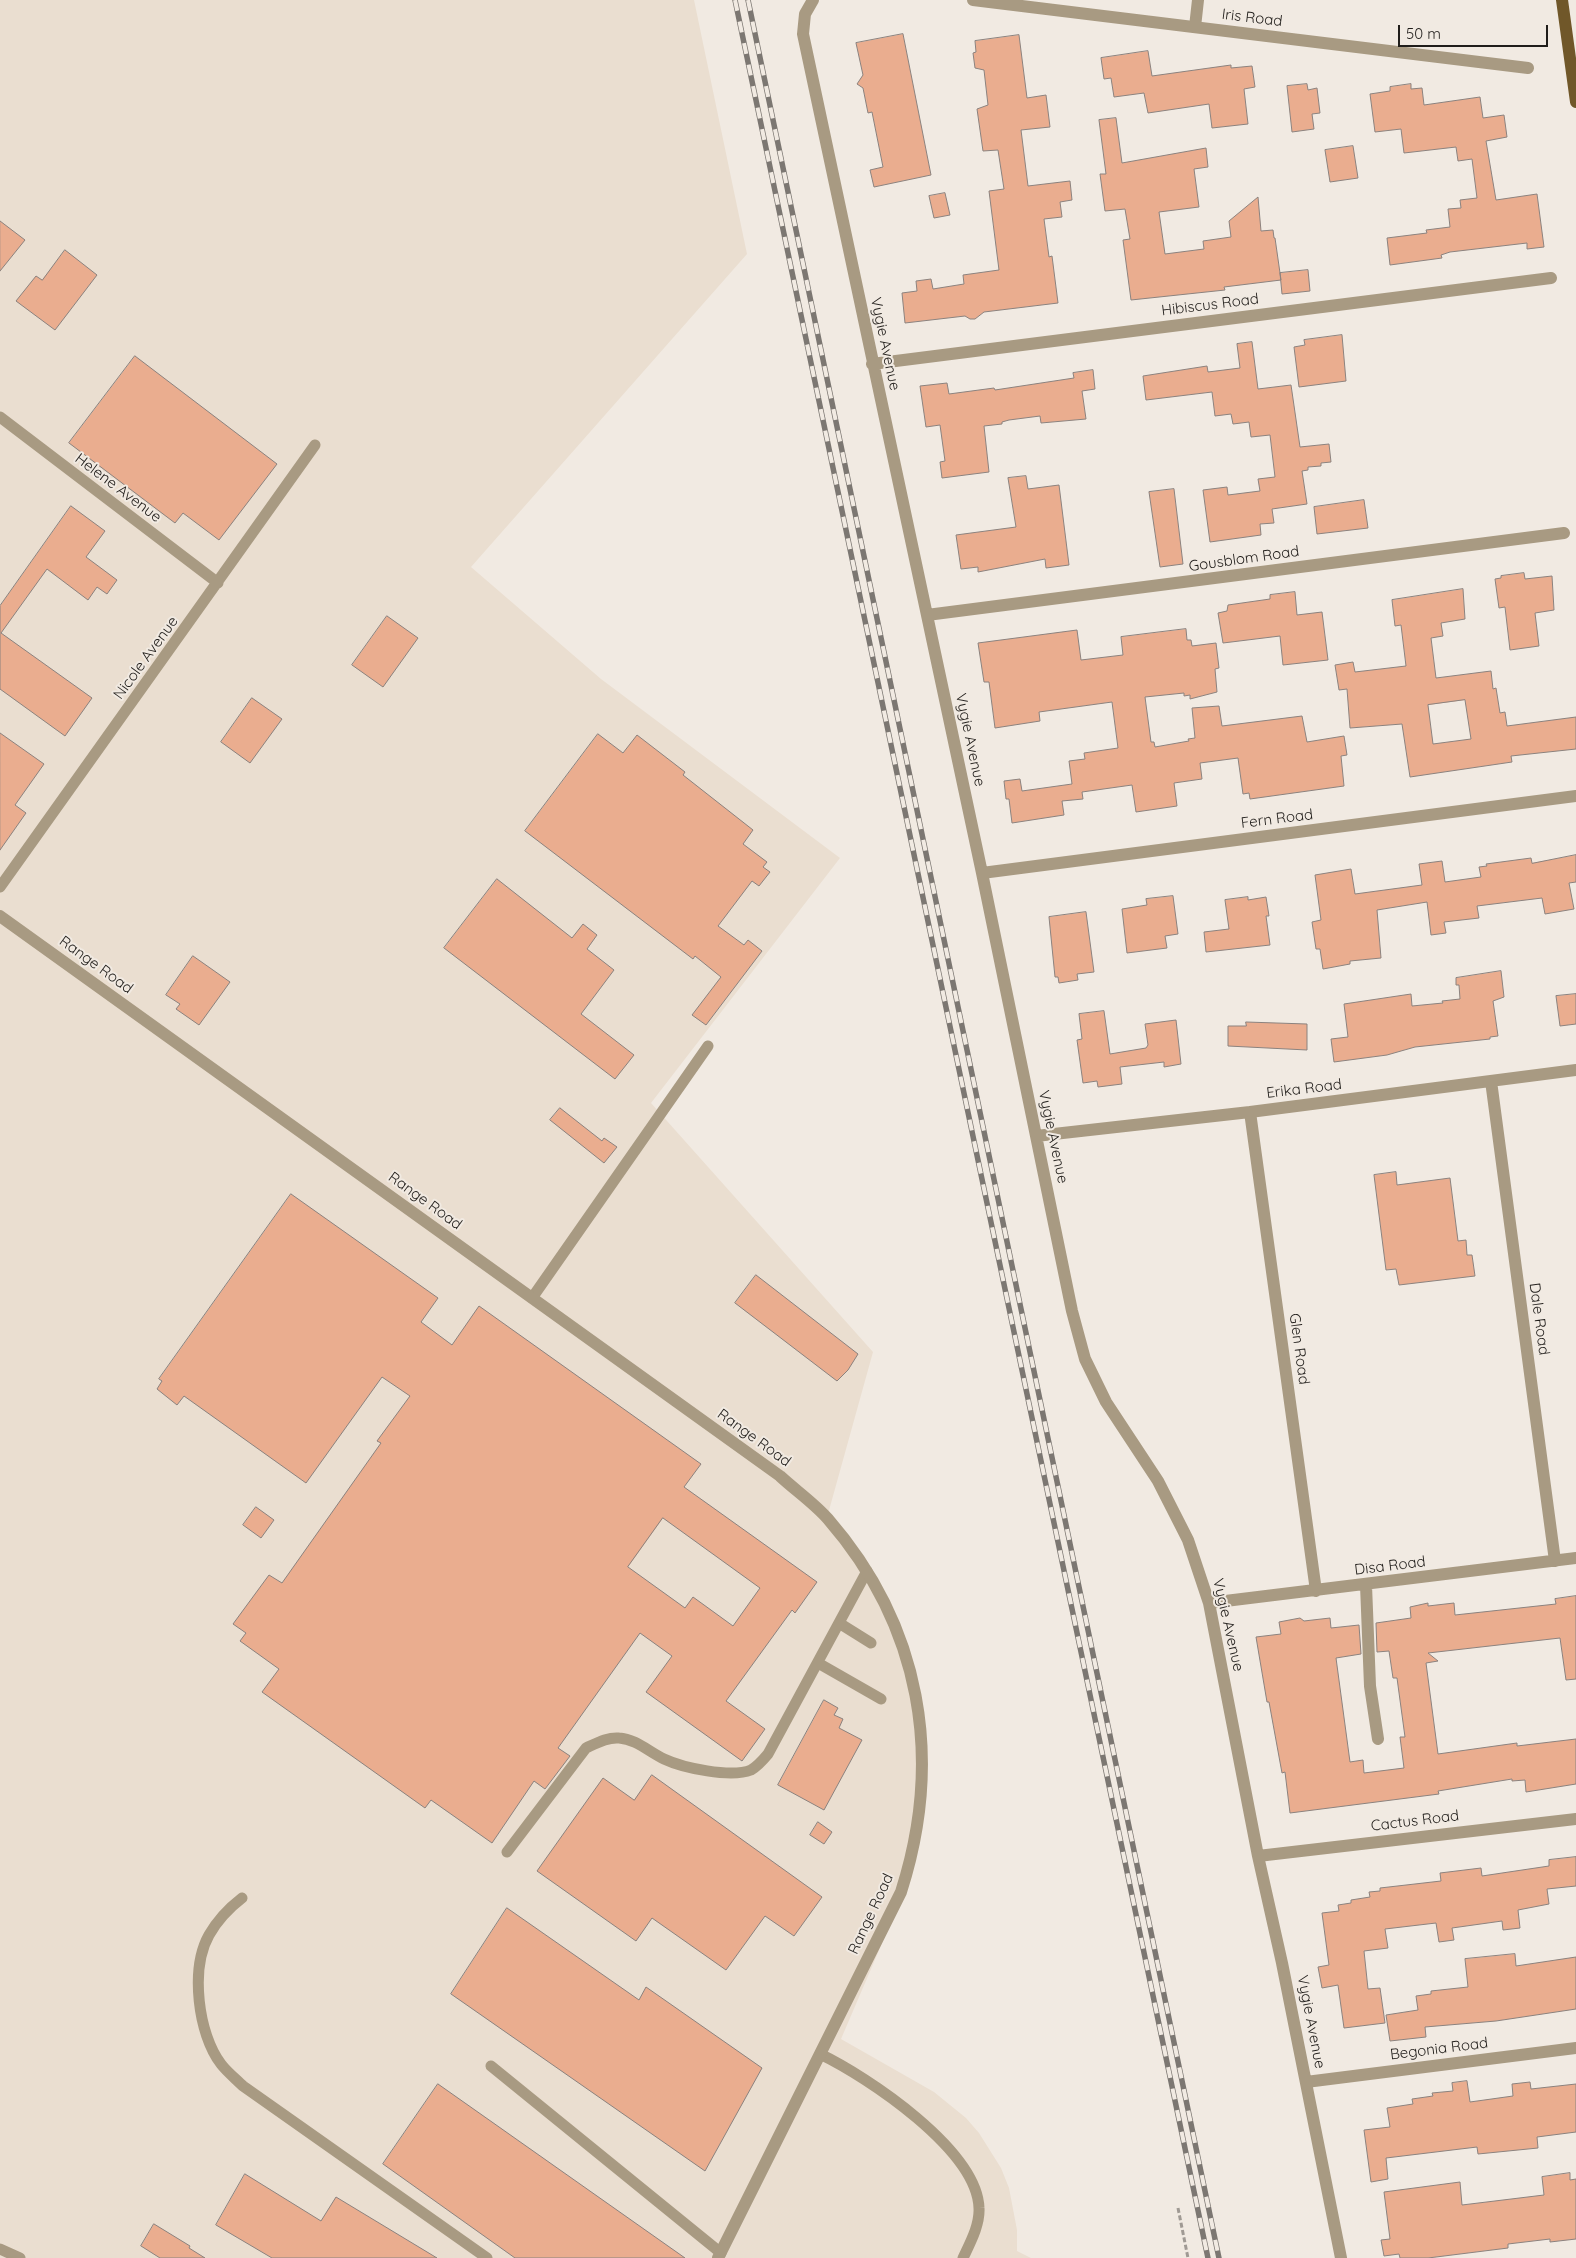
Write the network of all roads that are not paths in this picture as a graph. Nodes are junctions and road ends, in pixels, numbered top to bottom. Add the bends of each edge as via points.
1 (813, 0) edge
2 (972, 0) edge
3 (1198, 0) edge
4 (1562, 0) edge
5 (1195, 28) junction
6 (1528, 68) dead end
7 (1576, 102) edge
8 (1551, 278) dead end
9 (872, 364) junction
10 (0, 417) edge
11 (314, 445) dead end
12 (1564, 533) dead end
13 (218, 583) junction
14 (927, 615) junction
15 (1576, 796) edge
16 (982, 873) junction
17 (0, 887) edge
18 (0, 916) edge
19 (708, 1046) dead end
20 (1576, 1070) edge
21 (1491, 1081) junction
22 (1250, 1112) junction
23 (1036, 1136) junction
24 (532, 1298) junction
25 (1576, 1558) edge
26 (1555, 1561) junction
27 (867, 1571) junction
28 (1366, 1585) junction
29 (1316, 1591) junction
30 (1209, 1603) junction
31 (839, 1623) junction
32 (871, 1643) dead end
33 (818, 1663) junction
34 (881, 1699) dead end
35 (1378, 1739) dead end
36 (1576, 1818) edge
37 (506, 1852) dead end
38 (1258, 1856) junction
39 (242, 1898) dead end
40 (1576, 2048) edge
41 (820, 2054) junction
42 (491, 2066) dead end
43 (1306, 2082) junction
44 (0, 2249) edge
45 (720, 2256) edge
46 (20, 2258) edge
47 (486, 2258) edge
48 (963, 2258) edge
49 (1341, 2258) edge

1 - 9 street, Vygie Avenue via 805,14 803,34
2 - 5 street, Iris Road
3 - 5 street
4 - 7 main road
5 - 6 street, Iris Road
8 - 9 street, Hibiscus Road
9 - 14 street, Vygie Avenue
10 - 13 lane, Helene Avenue
11 - 13 lane, Nicole Avenue
12 - 14 street, Gousblom Road
13 - 17 lane, Nicole Avenue
14 - 16 street, Vygie Avenue
15 - 16 street, Fern Road
16 - 23 street, Vygie Avenue
18 - 24 street, Range Road
19 - 24 lane
20 - 21 street, Erika Road
21 - 22 street, Erika Road
21 - 26 street, Dale Road
22 - 23 street, Erika Road
22 - 29 street, Glen Road
23 - 30 street, Vygie Avenue via 1085,1359 1106,1402 1158,1482 1188,1540
24 - 27 street, Range Road via 780,1476 826,1517
25 - 26 street, Disa Road
26 - 28 street, Disa Road
27 - 31 lane
27 - 41 street, Range Road via 896,1627 915,1688 923,1748 921,1807 901,1892
28 - 29 street, Disa Road
28 - 35 street via 1370,1686
29 - 30 street, Disa Road
30 - 38 street, Vygie Avenue
31 - 32 lane
31 - 33 lane
33 - 34 lane
33 - 37 lane via 768,1754 750,1770 703,1770 664,1759 628,1739 606,1740 586,1748
36 - 38 street, Cactus Road
38 - 43 street, Vygie Avenue
39 - 47 lane via 230,1907 209,1936 200,1971 198,1996 201,2018 221,2064 244,2086
40 - 43 street, Begonia Road
41 - 45 street, Range Road
41 - 48 lane via 844,2066 925,2124 961,2163 974,2184 979,2208 975,2233
42 - 45 lane
43 - 49 street, Vygie Avenue
44 - 46 lane

